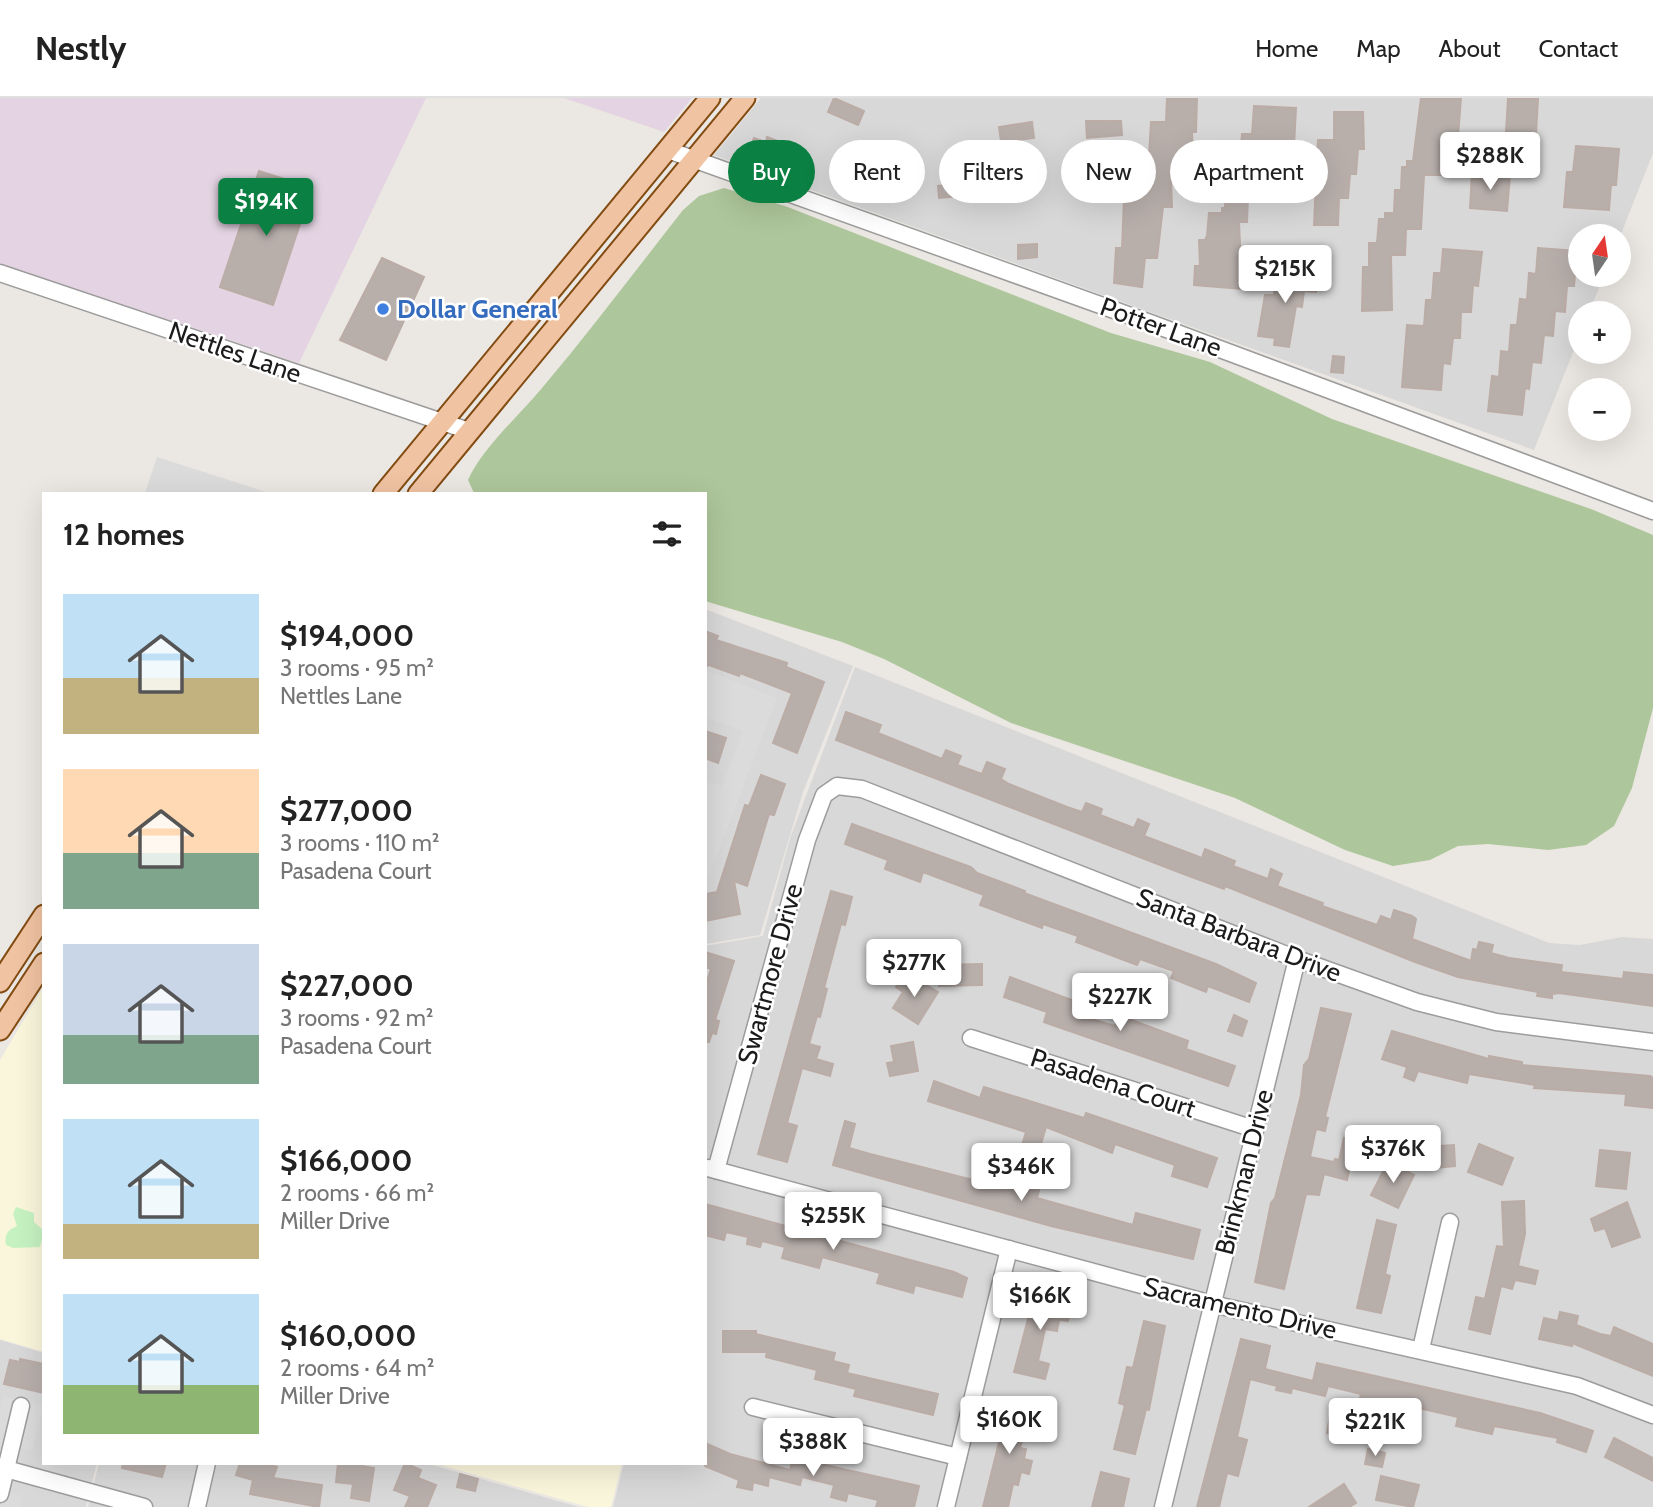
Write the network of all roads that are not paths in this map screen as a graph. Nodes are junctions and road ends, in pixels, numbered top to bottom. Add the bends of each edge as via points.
1 (710, 98) edge
2 (746, 98) edge
3 (668, 150) junction
4 (694, 160) junction
5 (0, 273) edge
6 (442, 422) junction
7 (470, 431) junction
8 (385, 492) edge
9 (420, 492) edge
10 (1653, 511) edge
11 (837, 786) joint
12 (42, 918) edge
13 (1297, 959) junction
14 (42, 966) edge
15 (0, 982) edge
16 (0, 1030) edge
17 (971, 1038) dead end
18 (1653, 1042) edge
19 (1254, 1129) junction
20 (711, 1169) edge
21 (1450, 1222) dead end
22 (1009, 1249) junction
23 (1212, 1304) junction
24 (1421, 1349) junction
25 (22, 1406) dead end
26 (753, 1407) dead end
27 (1653, 1415) edge
28 (958, 1457) junction
29 (207, 1465) edge
30 (6, 1469) junction
31 (0, 1494) edge
32 (144, 1507) edge
33 (197, 1507) edge
34 (946, 1507) edge
35 (1163, 1507) edge

1 - 3 main road
2 - 4 main road
3 - 4 street, Potter Lane
3 - 6 main road
4 - 7 main road
4 - 10 street, Potter Lane via 1165,328
5 - 6 street, Nettles Lane
6 - 7 street, Nettles Lane
6 - 8 main road
7 - 9 main road
11 - 13 street, Santa Barbara Drive via 862,789
11 - 20 street, Swartmore Drive via 824,796 807,840
12 - 15 main road
13 - 18 street, Santa Barbara Drive via 1454,1013
13 - 19 street, Brinkman Drive
14 - 16 main road
17 - 19 street, Pasadena Court
19 - 23 street, Brinkman Drive
20 - 22 street, Sacramento Drive
21 - 24 street
22 - 23 street, Sacramento Drive
22 - 28 street
23 - 24 street, Sacramento Drive
23 - 35 street, Brinkman Drive
24 - 27 street, Sacramento Drive via 1577,1386
25 - 30 street
26 - 28 street
28 - 34 street
29 - 33 street
30 - 31 street
30 - 32 street

